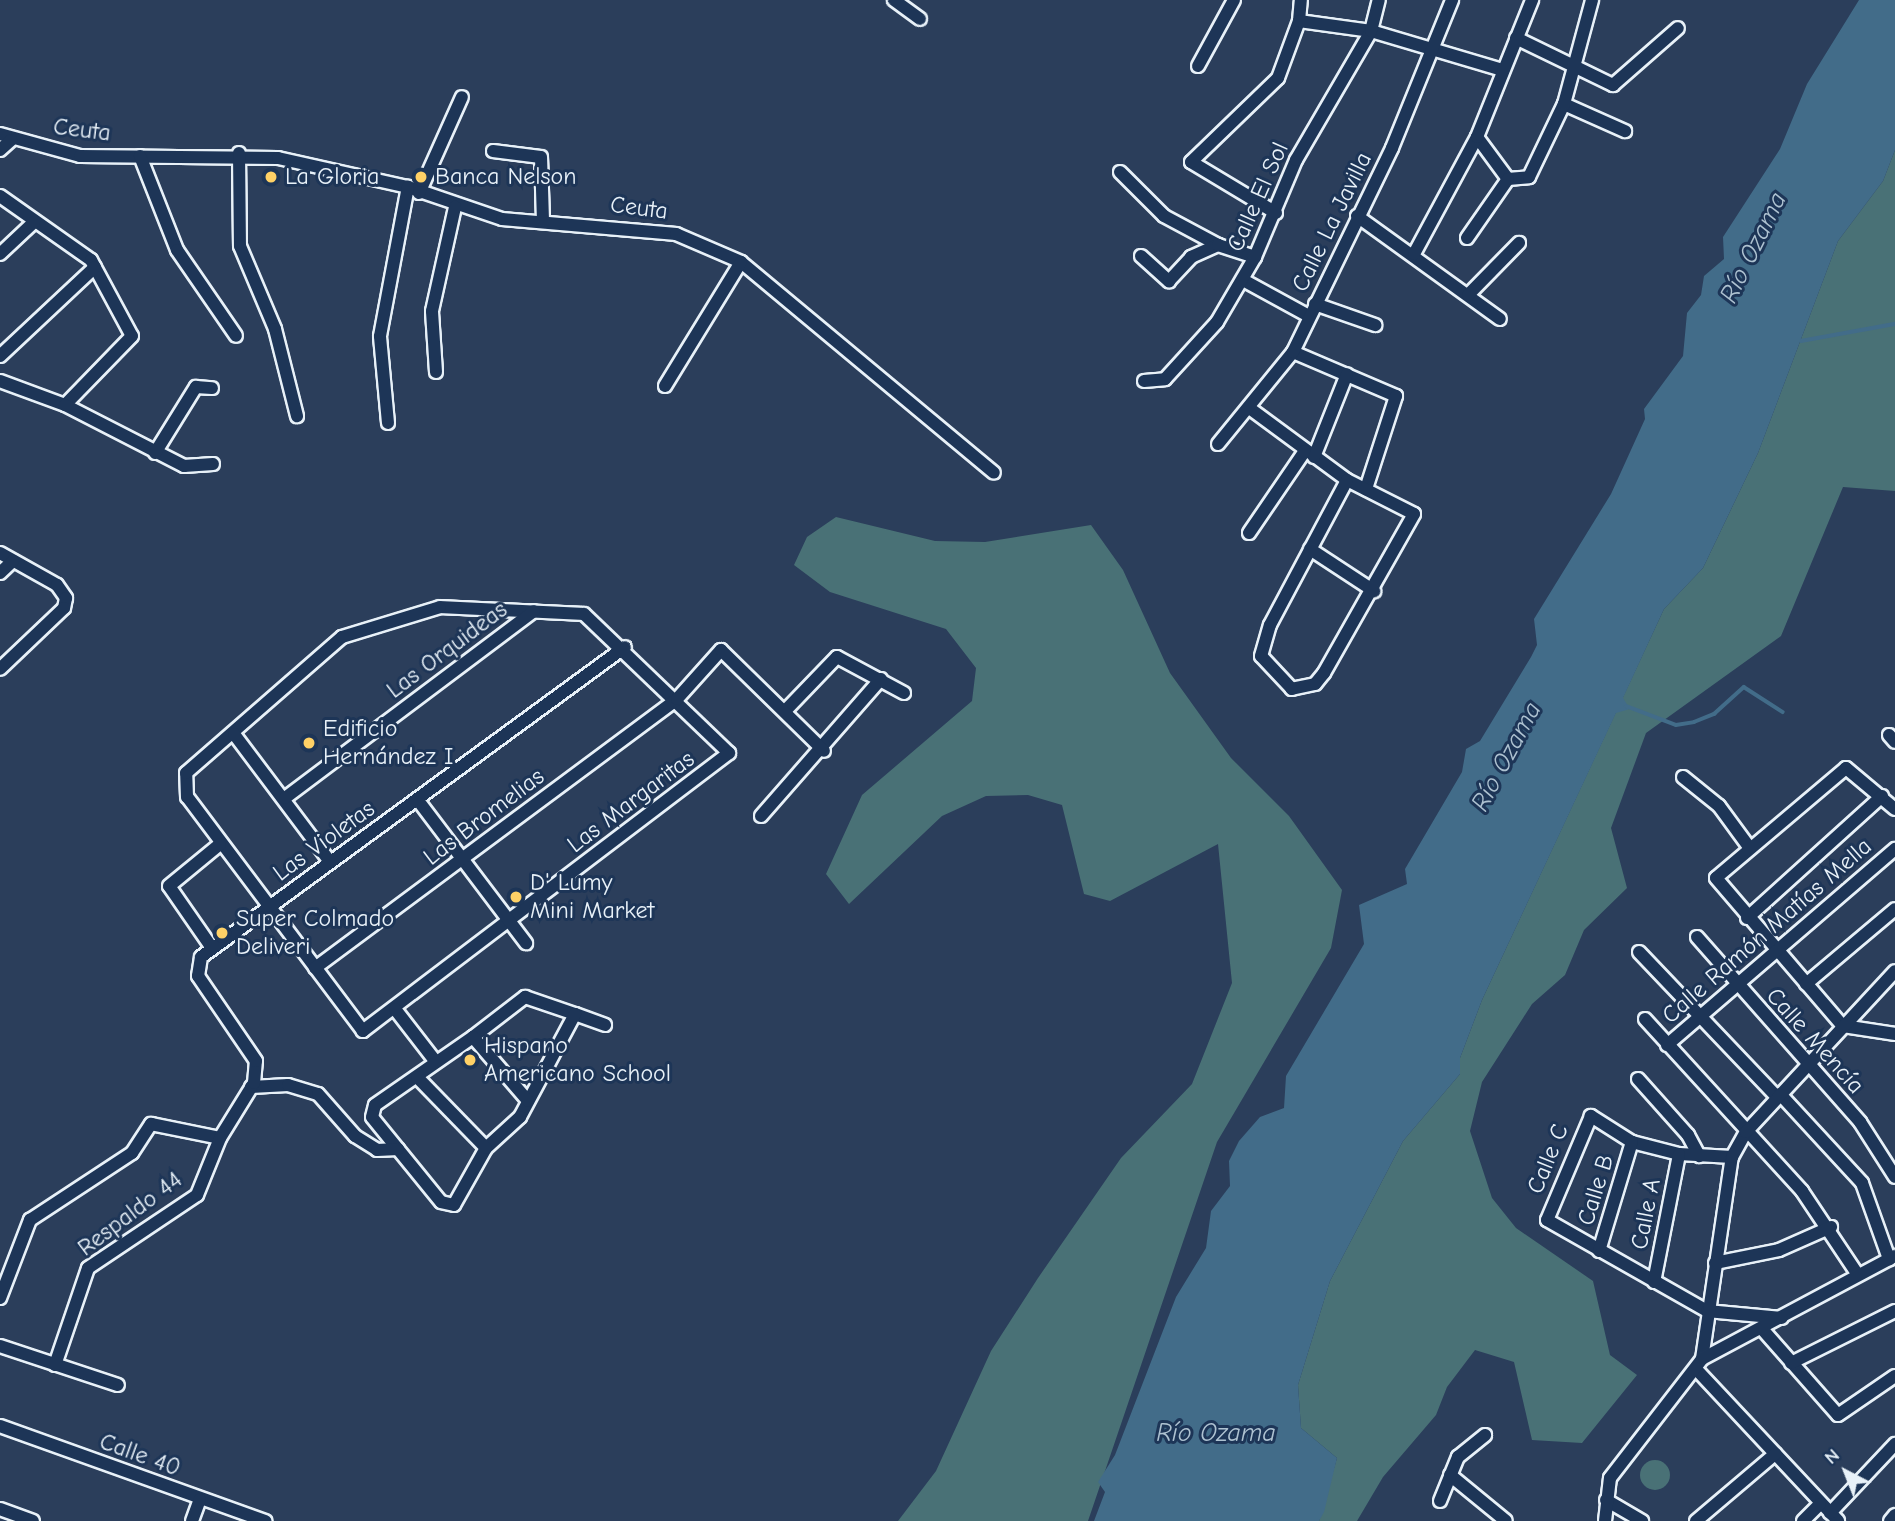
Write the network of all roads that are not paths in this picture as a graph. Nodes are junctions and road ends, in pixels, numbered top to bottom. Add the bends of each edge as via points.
1 (894, 0) edge
2 (1234, 0) edge
3 (1301, 0) edge
4 (1379, 0) edge
5 (1452, 0) edge
6 (1532, 0) edge
7 (1592, 0) edge
8 (920, 19) dead end
9 (1299, 21) junction
10 (1678, 28) dead end
11 (1371, 30) junction
12 (1516, 38) junction
13 (1436, 49) junction
14 (1199, 66) dead end
15 (1575, 68) junction
16 (1503, 70) junction
17 (462, 97) dead end
18 (1564, 104) junction
19 (1625, 131) dead end
20 (5, 137) edge
21 (1477, 137) junction
22 (0, 150) edge
23 (493, 151) dead end
24 (239, 153) junction
25 (140, 156) junction
26 (1120, 172) dead end
27 (1508, 179) junction
28 (414, 190) junction
29 (0, 196) edge
30 (456, 207) junction
31 (1276, 213) junction
32 (1357, 216) junction
33 (542, 221) junction
34 (34, 222) junction
35 (1466, 238) dead end
36 (1519, 243) dead end
37 (1217, 245) junction
38 (0, 254) edge
39 (1414, 254) junction
40 (1141, 256) dead end
41 (1255, 257) junction
42 (741, 261) junction
43 (95, 267) junction
44 (1243, 280) junction
45 (1468, 295) junction
46 (1315, 304) junction
47 (1309, 316) junction
48 (1500, 319) dead end
49 (1375, 325) dead end
50 (236, 336) dead end
51 (1293, 352) junction
52 (0, 356) edge
53 (436, 372) dead end
54 (1347, 374) junction
55 (0, 381) edge
56 (1143, 381) dead end
57 (665, 386) dead end
58 (212, 388) dead end
59 (65, 404) junction
60 (1252, 410) junction
61 (297, 416) dead end
62 (388, 423) dead end
63 (1218, 444) dead end
64 (155, 453) junction
65 (1310, 454) junction
66 (213, 464) dead end
67 (994, 472) dead end
68 (1347, 480) junction
69 (1366, 489) junction
70 (1249, 533) dead end
71 (1310, 549) junction
72 (0, 553) edge
73 (13, 561) junction
74 (0, 573) edge
75 (1374, 591) junction
76 (534, 611) junction
77 (625, 648) junction
78 (0, 669) edge
79 (881, 679) junction
80 (904, 693) dead end
81 (677, 699) junction
82 (785, 711) junction
83 (234, 734) junction
84 (824, 751) junction
85 (1684, 777) dead end
86 (1882, 796) junction
87 (285, 798) junction
88 (417, 799) junction
89 (1895, 809) edge
90 (761, 816) dead end
91 (220, 844) junction
92 (1749, 847) junction
93 (1895, 849) edge
94 (463, 859) junction
95 (330, 862) junction
96 (267, 909) junction
97 (1895, 909) edge
98 (1747, 918) junction
99 (508, 919) junction
100 (1697, 937) dead end
101 (526, 943) dead end
102 (212, 948) junction
103 (1775, 949) junction
104 (1639, 952) dead end
105 (315, 968) junction
106 (1895, 971) edge
107 (1736, 984) junction
108 (1806, 984) junction
109 (395, 1009) junction
110 (575, 1014) junction
111 (1700, 1014) junction
112 (1645, 1019) dead end
113 (605, 1025) dead end
114 (1843, 1027) junction
115 (1895, 1034) edge
116 (473, 1037) junction
117 (1667, 1045) junction
118 (436, 1062) junction
119 (1809, 1063) junction
120 (417, 1077) junction
121 (1638, 1079) dead end
122 (251, 1087) junction
123 (1778, 1096) junction
124 (528, 1101) junction
125 (1746, 1132) junction
126 (220, 1138) junction
127 (1632, 1142) junction
128 (486, 1147) junction
129 (398, 1149) junction
130 (1679, 1154) junction
131 (1699, 1156) junction
132 (1732, 1157) junction
133 (1895, 1177) edge
134 (1831, 1227) junction
135 (1599, 1251) junction
136 (1892, 1258) edge
137 (1715, 1263) junction
138 (4, 1268) edge
139 (1858, 1275) junction
140 (1654, 1282) junction
141 (0, 1298) edge
142 (1707, 1311) junction
143 (1895, 1311) edge
144 (1782, 1318) junction
145 (1763, 1330) junction
146 (0, 1346) edge
147 (1791, 1363) junction
148 (1699, 1364) junction
149 (55, 1365) junction
150 (1895, 1376) edge
151 (118, 1385) dead end
152 (0, 1426) edge
153 (1485, 1435) dead end
154 (1895, 1444) edge
155 (1775, 1454) junction
156 (1450, 1475) junction
157 (200, 1499) junction
158 (1606, 1500) junction
159 (1440, 1501) dead end
160 (0, 1509) edge
161 (1829, 1512) edge
162 (1895, 1515) edge
163 (33, 1521) edge
164 (192, 1521) edge
165 (266, 1521) edge
166 (1506, 1521) edge
167 (1605, 1521) edge
168 (1642, 1521) edge
169 (1696, 1521) edge
170 (1803, 1521) edge
171 (1890, 1521) edge

1 - 8 street
2 - 14 street
3 - 9 street
4 - 11 street, Calle El Sol
5 - 13 street, Calle La Javilla
6 - 12 street
7 - 15 street
9 - 11 street
9 - 31 street via 1278,78 1191,162
10 - 15 street via 1641,54 1613,85
11 - 13 street
11 - 31 street, Calle El Sol via 1296,160
12 - 15 street
12 - 16 street
13 - 16 street
13 - 32 street, Calle La Javilla
15 - 18 street
16 - 21 street
17 - 28 street
18 - 19 street
18 - 27 street via 1529,177 1518,183
20 - 22 street
20 - 25 street, Ceuta via 80,156
21 - 27 street
21 - 39 street
23 - 33 street via 541,157
24 - 25 street, Ceuta
24 - 28 street, Ceuta
24 - 61 street via 240,246 275,329
25 - 50 street via 177,250
26 - 37 street via 1164,216
27 - 35 street
28 - 30 street, Ceuta
28 - 62 street via 380,336
29 - 34 street
30 - 33 street, Ceuta
30 - 53 street via 432,311
31 - 41 street, Calle El Sol
32 - 39 street
32 - 46 street, Calle La Javilla
33 - 42 street, Ceuta via 676,234
34 - 38 street
34 - 43 street
36 - 45 street
37 - 40 street via 1191,257 1169,281
37 - 41 street
39 - 45 street
41 - 44 street, Calle El Sol
42 - 57 street
42 - 67 street, Ceuta
43 - 52 street
43 - 59 street via 132,337
44 - 47 street
44 - 56 street, Calle El Sol via 1180,365 1165,379
45 - 48 street
46 - 47 street, Calle La Javilla
46 - 49 street
47 - 51 street, Calle La Javilla
51 - 54 street
51 - 60 street, Calle La Javilla
54 - 65 street
54 - 69 street via 1392,392 1398,401
55 - 59 street
58 - 64 street via 196,387
59 - 64 street
60 - 63 street, Calle La Javilla
60 - 65 street
64 - 66 street via 190,468
65 - 68 street
65 - 70 street
68 - 69 street
68 - 71 street
69 - 75 street via 1414,514 1393,542
71 - 75 street
71 - 75 street via 1261,656 1281,682 1292,688 1315,684
72 - 73 street
73 - 74 street
73 - 78 street via 57,585 66,597 65,607
76 - 77 street via 584,614
76 - 83 street via 440,607 353,630
76 - 87 street, Las Orquideas
77 - 81 street
77 - 88 street, Las Violetas
79 - 80 street
79 - 82 street via 844,657 831,659
79 - 84 street
81 - 82 street, Las Bromelias via 724,649
81 - 94 street, Las Bromelias
81 - 99 street, Las Margaritas via 726,748 726,757
82 - 84 street
83 - 87 street
83 - 91 street via 186,773 184,786
84 - 90 street
85 - 92 street via 1719,806
86 - 89 street
86 - 92 street via 1846,768
86 - 98 street
87 - 95 street
88 - 94 street
88 - 95 street, Las Violetas
91 - 96 street
91 - 102 street via 169,886
92 - 98 street via 1716,878
93 - 103 street, Calle Ramón Matías Mella
94 - 99 street
94 - 105 street, Las Bromelias
95 - 96 street, Las Violetas
96 - 102 street, Las Violetas
96 - 105 street
97 - 108 street
98 - 103 street
99 - 101 street
99 - 109 street, Las Margaritas
100 - 107 street, Calle Mencía
102 - 122 street, Las Violetas via 195,970 256,1061
103 - 107 street, Calle Ramón Matías Mella
103 - 108 street
104 - 111 street
105 - 109 street, Las Margaritas via 359,1029
106 - 114 street
107 - 111 street, Calle Ramón Matías Mella
107 - 119 street, Calle Mencía
108 - 114 street
109 - 118 street
110 - 113 street
110 - 116 street via 525,997
110 - 124 street
111 - 117 street, Calle Ramón Matías Mella
111 - 123 street
112 - 117 street
114 - 115 street
114 - 119 street
116 - 118 street
116 - 124 street
117 - 125 street
118 - 120 street
119 - 123 street
119 - 133 street, Calle Mencía via 1860,1122
120 - 128 street
120 - 129 street via 371,1111
121 - 131 street
122 - 126 street
122 - 129 street via 288,1084 318,1094 361,1140 377,1150
123 - 125 street
123 - 136 street via 1862,1182
124 - 128 street
125 - 132 street
125 - 134 street
126 - 138 street via 151,1124 132,1153 30,1220
126 - 149 street, Respaldo 44 via 197,1195 88,1268
127 - 130 street
127 - 135 street, Calle B
127 - 135 street, Calle C via 1592,1116 1548,1221
128 - 129 street via 472,1179 447,1206
130 - 131 street
130 - 140 street, Calle A
131 - 132 street
132 - 137 street
134 - 137 street via 1779,1250
134 - 139 street
135 - 140 street
136 - 139 street
137 - 142 street
138 - 141 street
139 - 144 street
140 - 142 street
142 - 144 street
142 - 148 street
143 - 147 street
144 - 145 street
145 - 147 street
145 - 148 street
146 - 149 street
147 - 150 street via 1838,1415
148 - 155 street
148 - 158 street via 1610,1478
149 - 151 street
152 - 157 street, Calle 40
153 - 156 street via 1458,1457
154 - 161 street
155 - 161 street
155 - 169 street
156 - 159 street
156 - 166 street
157 - 164 street
157 - 165 street, Calle 40
158 - 167 street
158 - 168 street
160 - 163 street
161 - 170 street
162 - 171 street

